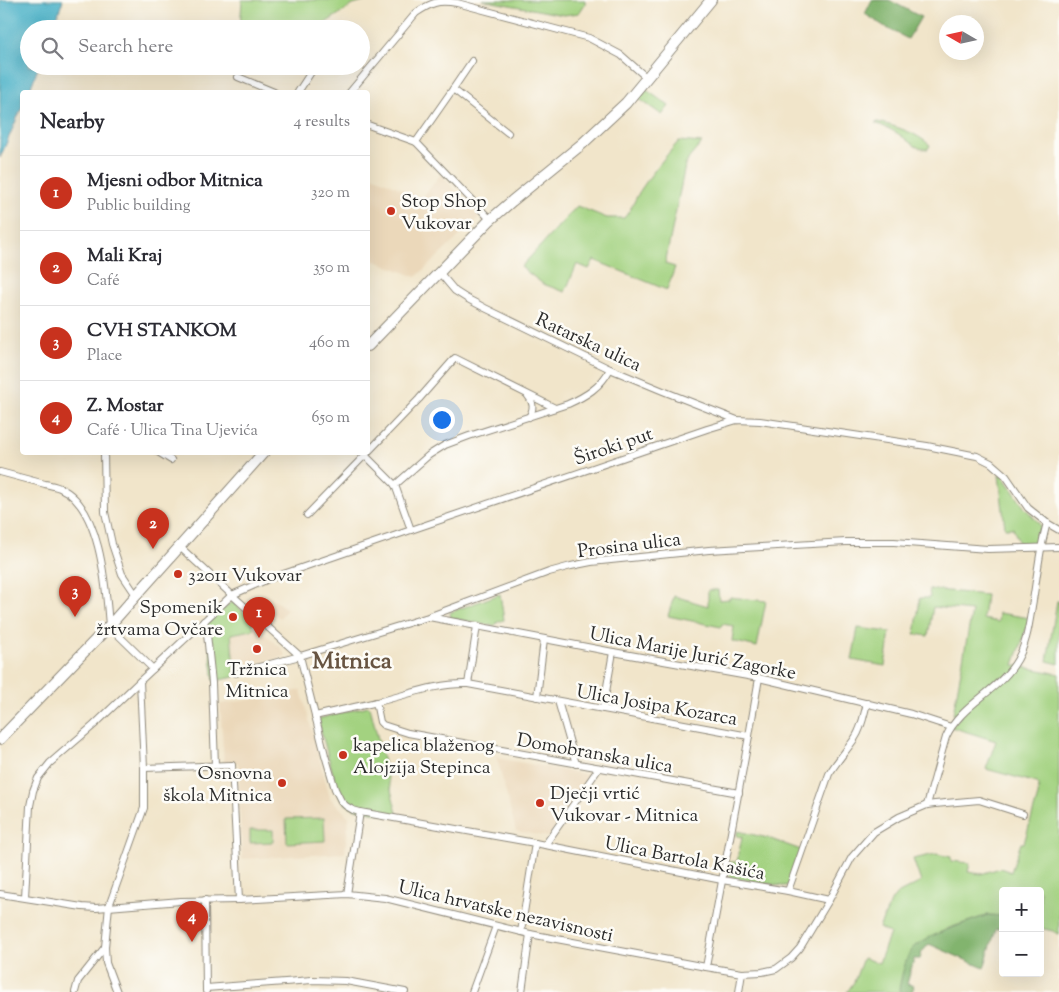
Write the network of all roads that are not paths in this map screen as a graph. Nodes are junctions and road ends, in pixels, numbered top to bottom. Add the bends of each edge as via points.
1 (711, 0) edge
2 (472, 61) dead end
3 (370, 68) edge
4 (309, 75) edge
5 (364, 75) edge
6 (238, 77) dead end
7 (648, 78) junction
8 (453, 89) junction
9 (269, 90) edge
10 (299, 90) edge
11 (352, 90) edge
12 (370, 126) edge
13 (508, 134) dead end
14 (416, 142) junction
15 (489, 221) junction
16 (439, 272) junction
17 (370, 344) edge
18 (610, 369) junction
19 (527, 395) junction
20 (555, 408) junction
21 (529, 417) junction
22 (737, 420) junction
23 (370, 449) edge
24 (104, 455) edge
25 (163, 455) edge
26 (261, 455) edge
27 (364, 455) edge
28 (368, 455) edge
29 (171, 460) dead end
30 (0, 472) edge
31 (395, 486) junction
32 (307, 515) dead end
33 (1047, 523) junction
34 (411, 530) junction
35 (1059, 530) edge
36 (180, 546) junction
37 (1059, 547) edge
38 (1042, 548) junction
39 (136, 594) junction
40 (232, 595) junction
41 (428, 617) junction
42 (204, 621) junction
43 (109, 626) junction
44 (477, 626) junction
45 (544, 639) junction
46 (613, 652) junction
47 (300, 656) junction
48 (153, 669) junction
49 (236, 674) dead end
50 (759, 678) junction
51 (140, 681) junction
52 (468, 684) junction
53 (537, 697) junction
54 (558, 701) junction
55 (376, 702) junction
56 (867, 703) junction
57 (603, 709) junction
58 (316, 716) junction
59 (951, 727) junction
60 (750, 736) junction
61 (0, 739) edge
62 (576, 764) junction
63 (215, 765) junction
64 (144, 768) junction
65 (599, 768) junction
66 (739, 793) junction
67 (927, 805) junction
68 (360, 812) junction
69 (1023, 814) dead end
70 (535, 844) junction
71 (545, 846) junction
72 (722, 880) junction
73 (788, 891) junction
74 (0, 894) edge
75 (347, 894) junction
76 (25, 897) junction
77 (205, 900) junction
78 (239, 900) junction
79 (829, 900) junction
80 (109, 906) junction
81 (496, 926) junction
82 (521, 932) junction
83 (530, 934) junction
84 (105, 947) junction
85 (706, 967) junction
86 (742, 973) junction
87 (206, 990) edge
88 (391, 991) edge
89 (75, 992) edge
90 (118, 992) edge
91 (406, 992) edge
92 (472, 992) edge
93 (522, 992) edge
94 (739, 992) edge

1 - 7 main road
2 - 8 street
3 - 7 street via 416,13 442,1 589,38 621,55
4 - 10 street
5 - 11 street
6 - 9 street
7 - 15 main road via 598,130
8 - 13 street
8 - 14 street
12 - 14 street
14 - 15 street
15 - 16 main road
16 - 17 main road
16 - 18 street, Ratarska ulica via 455,291 466,298
18 - 20 street via 591,392
18 - 22 street, Ratarska ulica
19 - 20 street
19 - 21 street via 534,408
19 - 23 street via 456,358
20 - 21 street
21 - 31 street via 438,449
22 - 33 street, Široki put via 881,439 977,456 992,463 1006,476 1028,508
22 - 34 street, Široki put
24 - 39 street via 105,512 112,544 122,574
25 - 29 street
26 - 36 main road
27 - 32 street
28 - 31 street
30 - 43 street via 61,488 78,503 94,533 99,552
31 - 34 street
33 - 35 street, Široki put
33 - 38 street
34 - 40 street, Široki put
36 - 39 main road
36 - 40 street
37 - 38 street, Prosina ulica
38 - 41 street, Prosina ulica via 988,549 846,542 652,555 570,566
38 - 59 street via 1030,618 1019,657 1004,678
39 - 43 main road
40 - 42 street, Široki put
40 - 47 street
41 - 44 street, Ulica Marije Jurić Zagorke
41 - 47 street, Prosina ulica
42 - 48 street, Široki put
42 - 63 street via 212,683
43 - 48 street
43 - 61 main road
44 - 45 street, Ulica Marije Jurić Zagorke
44 - 52 street
45 - 46 street, Ulica Marije Jurić Zagorke
45 - 53 street
46 - 50 street, Ulica Marije Jurić Zagorke
46 - 57 street
47 - 49 street, Prosina ulica
47 - 58 street, Ulica Bartola Kašića
48 - 51 street, Široki put
50 - 56 street, Ulica Marije Jurić Zagorke
50 - 60 street
51 - 64 street
51 - 76 street, Široki put via 38,778 30,806
52 - 53 street, Ulica Josipa Kozarca
52 - 55 street, Ulica Josipa Kozarca via 432,687
53 - 54 street, Ulica Josipa Kozarca
54 - 57 street, Ulica Josipa Kozarca
54 - 62 street, Ulica Josipa Kozarca
55 - 58 street, Ulica Josipa Kozarca
55 - 62 street, Domobranska ulica via 380,722 386,727
56 - 59 street, Ulica Marije Jurić Zagorke
56 - 73 street via 856,737 829,774
57 - 60 street, Ulica Josipa Kozarca
58 - 68 street, Ulica Bartola Kašića via 338,796 346,806
59 - 67 street
60 - 66 street
62 - 65 street, Domobranska ulica
63 - 64 street
63 - 78 street via 232,765
64 - 80 street via 144,808
65 - 66 street, Domobranska ulica
65 - 71 street
66 - 72 street
67 - 69 street, Ulica hrvatske nezavisnosti via 979,800
67 - 79 street, Ulica hrvatske nezavisnosti via 874,832 852,857
68 - 70 street, Ulica Bartola Kašića
68 - 75 street
70 - 71 street, Ulica Bartola Kašića
70 - 82 street
71 - 72 street, Ulica Bartola Kašića
72 - 73 street, Ulica Bartola Kašića
72 - 85 street
73 - 79 street, Ulica Bartola Kašića
74 - 76 street, Ulica hrvatske nezavisnosti
75 - 78 street, Ulica hrvatske nezavisnosti
75 - 81 street, Ulica hrvatske nezavisnosti via 385,898
76 - 80 street, Ulica hrvatske nezavisnosti via 82,907
77 - 78 street, Ulica hrvatske nezavisnosti
77 - 80 street, Ulica hrvatske nezavisnosti
77 - 87 street
79 - 86 street, Ulica hrvatske nezavisnosti via 791,958 769,971
80 - 84 street
81 - 82 street, Ulica hrvatske nezavisnosti
81 - 92 street
82 - 83 street, Ulica hrvatske nezavisnosti
83 - 85 street, Ulica hrvatske nezavisnosti
83 - 93 street
84 - 89 street via 78,981
84 - 90 street via 106,963
85 - 86 street, Ulica hrvatske nezavisnosti
86 - 94 street
87 - 88 street via 312,980 346,981
88 - 91 street

